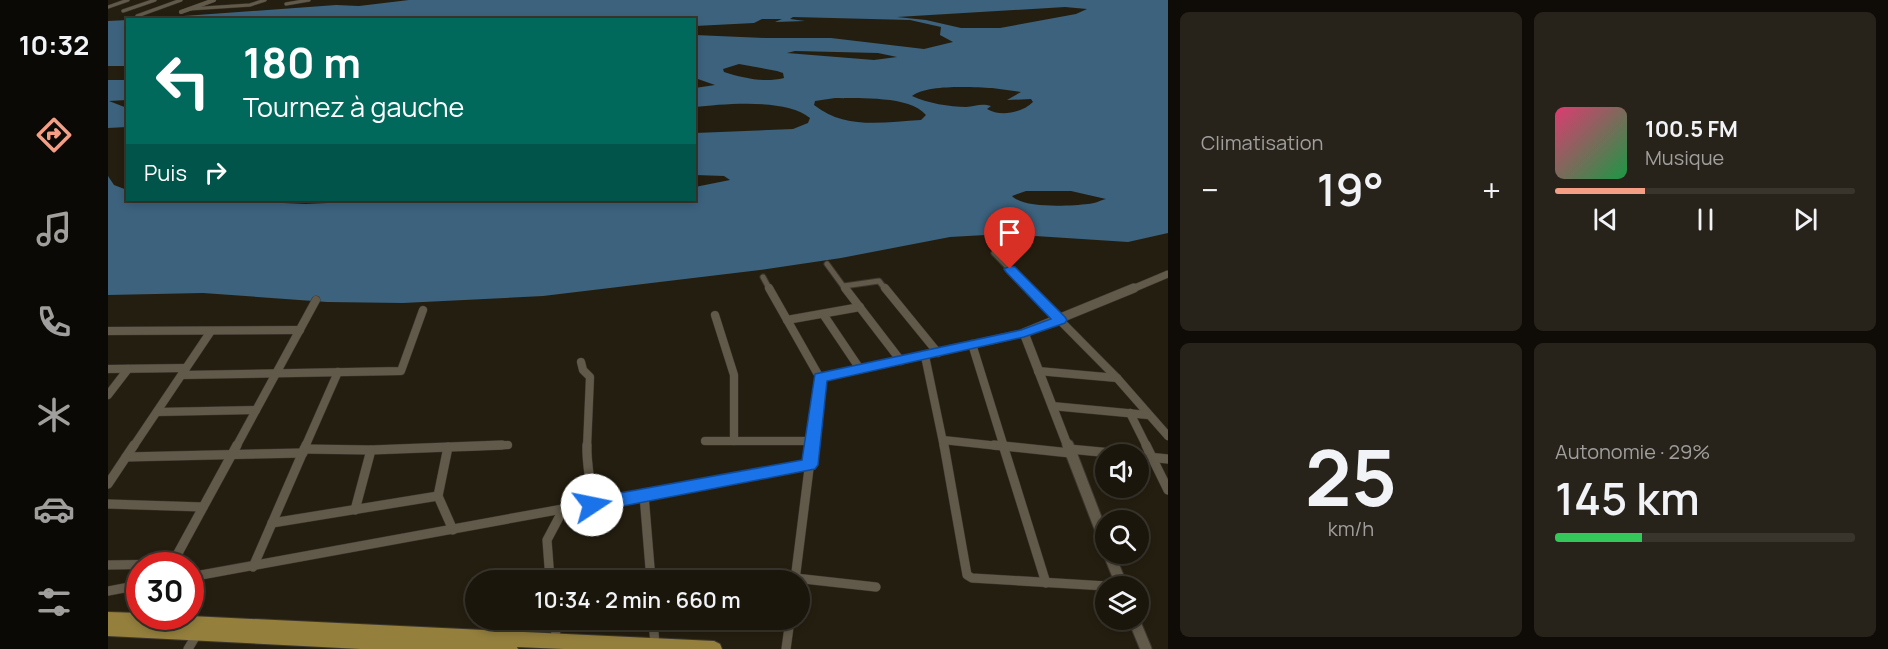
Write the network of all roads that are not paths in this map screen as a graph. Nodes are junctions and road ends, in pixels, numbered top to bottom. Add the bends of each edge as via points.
1 (128, 0) edge
2 (155, 0) edge
3 (181, 0) edge
4 (214, 0) edge
5 (265, 0) edge
6 (295, 0) edge
7 (309, 0) edge
8 (287, 2) edge
9 (108, 7) edge
10 (189, 9) junction
11 (123, 11) dead end
12 (181, 12) dead end
13 (137, 16) dead end
14 (994, 253) dead end
15 (827, 264) dead end
16 (1168, 274) edge
17 (763, 277) dead end
18 (844, 286) junction
19 (316, 300) dead end
20 (860, 307) junction
21 (423, 310) dead end
22 (823, 314) junction
23 (715, 315) dead end
24 (787, 320) junction
25 (1060, 320) junction
26 (300, 330) junction
27 (108, 331) edge
28 (211, 331) junction
29 (1024, 333) junction
30 (972, 344) junction
31 (938, 352) junction
32 (925, 356) junction
33 (901, 361) junction
34 (581, 362) dead end
35 (108, 369) edge
36 (128, 369) junction
37 (860, 369) junction
38 (184, 371) junction
39 (1038, 371) junction
40 (338, 372) junction
41 (276, 373) junction
42 (820, 378) junction
43 (1117, 378) junction
44 (108, 395) edge
45 (1052, 406) junction
46 (256, 410) junction
47 (157, 412) junction
48 (1130, 413) junction
49 (1148, 415) junction
50 (1168, 436) edge
51 (944, 440) junction
52 (705, 441) dead end
53 (734, 441) junction
54 (812, 441) junction
55 (508, 445) dead end
56 (1004, 446) junction
57 (448, 447) junction
58 (371, 450) junction
59 (304, 451) junction
60 (1069, 451) junction
61 (1095, 452) edge
62 (232, 455) junction
63 (126, 457) junction
64 (1149, 458) edge
65 (1152, 458) junction
66 (1168, 459) edge
67 (809, 465) junction
68 (112, 471) edge
69 (108, 484) edge
70 (1168, 490) edge
71 (644, 495) junction
72 (438, 496) junction
73 (108, 504) edge
74 (592, 505) junction
75 (203, 507) junction
76 (355, 510) junction
77 (563, 510) junction
78 (1095, 516) edge
79 (272, 523) junction
80 (453, 530) junction
81 (179, 552) edge
82 (108, 565) edge
83 (126, 565) edge
84 (253, 567) junction
85 (550, 570) edge
86 (650, 570) edge
87 (796, 570) edge
88 (204, 575) edge
89 (810, 580) edge
90 (1046, 583) junction
91 (1095, 585) edge
92 (876, 587) dead end
93 (126, 588) edge
94 (108, 591) edge
95 (108, 619) edge
96 (108, 629) edge
97 (556, 630) edge
98 (654, 630) edge
99 (789, 630) edge
100 (1138, 630) edge
101 (197, 634) junction
102 (274, 638) edge
103 (556, 639) junction
104 (655, 645) junction
105 (355, 646) edge
106 (433, 647) edge
107 (188, 649) edge
108 (510, 649) edge
109 (714, 649) edge
110 (786, 649) edge
111 (1146, 649) edge

1 - 9 street
2 - 11 street
3 - 13 street
4 - 10 street
5 - 10 street via 250,5
6 - 8 street
7 - 8 street
10 - 12 street
14 - 25 street
15 - 18 street
16 - 25 street
17 - 24 street
18 - 20 street
18 - 31 street via 879,281
19 - 26 street
20 - 22 street
20 - 33 street
21 - 40 street via 401,371
22 - 24 street
22 - 37 street
23 - 53 street via 734,375
24 - 42 street
25 - 29 street
25 - 43 street
26 - 28 street
26 - 41 street
27 - 28 street
28 - 38 street
29 - 30 street
29 - 39 street
30 - 31 street
30 - 56 street
31 - 32 street
32 - 33 street
32 - 51 street
33 - 37 street
34 - 74 street via 590,377 586,465
35 - 36 street
36 - 38 street
36 - 44 street
37 - 42 street
38 - 41 street
38 - 47 street
39 - 43 street
39 - 45 street
40 - 41 street
40 - 59 street
41 - 46 street
42 - 54 street
43 - 49 street
45 - 48 street
45 - 60 street
46 - 47 street
46 - 62 street
47 - 63 street
48 - 49 street
48 - 65 street
49 - 50 street
51 - 56 street
51 - 90 street via 967,575 972,579
52 - 53 street
53 - 54 street
54 - 67 street
55 - 57 street
56 - 60 street
56 - 90 street
57 - 58 street
57 - 72 street
58 - 59 street
58 - 76 street
59 - 62 street
59 - 79 street
60 - 61 street
60 - 78 street
62 - 63 street
62 - 75 street
63 - 68 street
64 - 65 street
65 - 66 street
65 - 70 street
67 - 71 street
67 - 87 street
68 - 69 street
71 - 74 street
71 - 86 street
72 - 76 street
72 - 80 street
73 - 75 street
74 - 77 street
75 - 81 street
76 - 79 street
77 - 80 street
77 - 85 street via 548,540
79 - 84 street
80 - 84 street
82 - 83 street
84 - 88 street
89 - 92 street
90 - 91 street
93 - 94 street
95 - 102 highway
96 - 101 highway
97 - 103 street
98 - 104 street
99 - 110 street
100 - 111 street
101 - 102 highway
101 - 107 street
102 - 103 highway
102 - 105 highway
103 - 104 highway
104 - 109 highway
105 - 106 highway
106 - 108 highway

